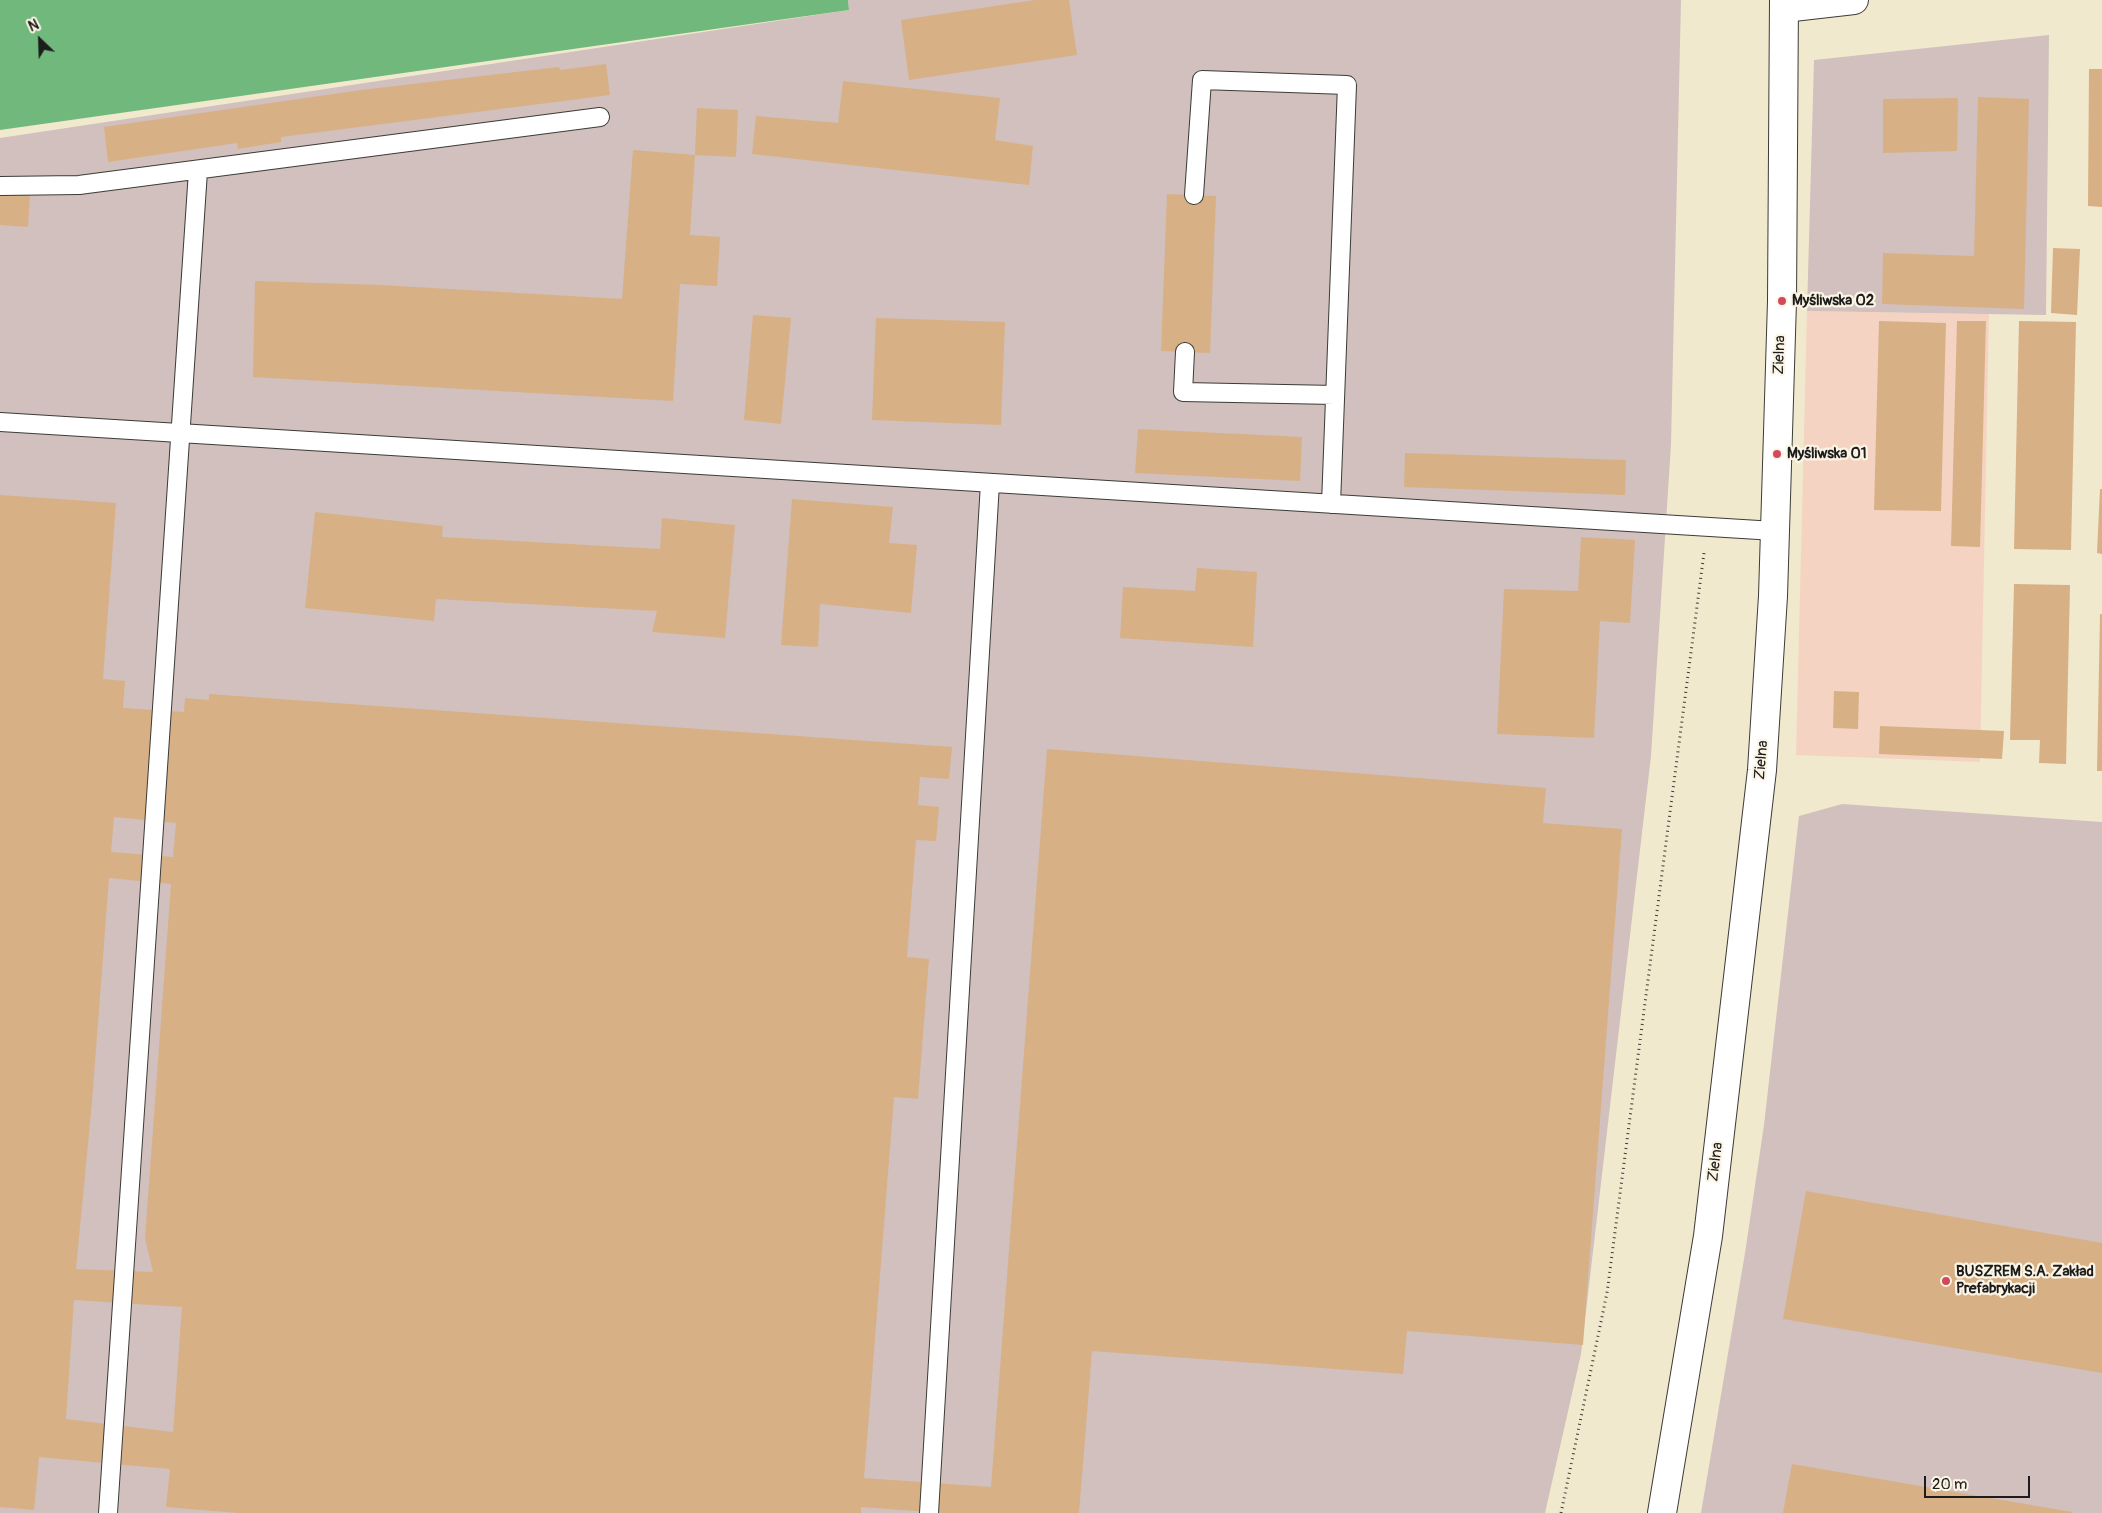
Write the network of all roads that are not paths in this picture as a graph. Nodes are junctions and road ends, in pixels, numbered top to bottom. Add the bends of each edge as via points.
1 (1854, 0) edge
2 (1784, 4) edge
3 (600, 117) dead end
4 (198, 171) junction
5 (0, 186) edge
6 (1194, 195) dead end
7 (1185, 352) dead end
8 (1335, 395) junction
9 (0, 422) edge
10 (181, 433) junction
11 (990, 483) junction
12 (1331, 504) junction
13 (1775, 531) junction
14 (108, 1513) edge
15 (929, 1513) edge
16 (1662, 1513) edge

1 - 2 street
2 - 13 street, Zielna via 1784,236
3 - 4 lane
4 - 5 lane via 79,185
4 - 10 lane
6 - 8 lane via 1202,80 1347,85
7 - 8 lane via 1183,392
8 - 12 lane
9 - 10 lane
10 - 11 lane
10 - 14 lane
11 - 12 lane
11 - 15 lane
12 - 13 lane
13 - 16 street, Zielna via 1762,770 1708,1236

